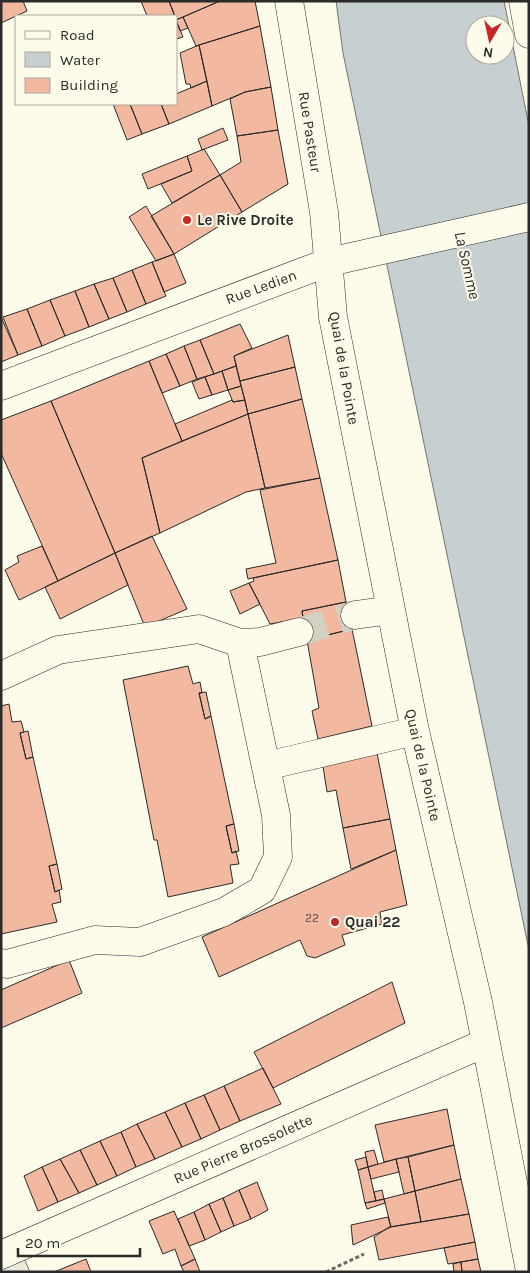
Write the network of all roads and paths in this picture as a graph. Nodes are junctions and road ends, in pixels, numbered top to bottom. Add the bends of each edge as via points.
1 (289, 1) edge
2 (523, 1) edge
3 (529, 34) edge
4 (529, 217) edge
5 (329, 262) junction
6 (1, 386) edge
7 (391, 610) junction
8 (356, 615) tunnel mouth
9 (299, 632) tunnel mouth
10 (240, 643) junction
11 (1, 676) edge
12 (415, 731) junction
13 (266, 766) junction
14 (1, 963) edge
15 (485, 1043) junction
16 (364, 1254) dead end
17 (1, 1255) edge
18 (529, 1266) edge
19 (326, 1272) edge

1 - 5 street, Rue Pasteur via 324,212
2 - 3 street
4 - 5 street, Rue Ledien
5 - 6 street, Rue Ledien
5 - 7 street, Quai de la Pointe via 333,317
7 - 8 street
7 - 12 street, Quai de la Pointe
9 - 10 street via 260,642
10 - 11 street via 199,628 58,650
10 - 13 street
12 - 13 street
12 - 15 street, Quai de la Pointe
13 - 14 street via 276,816 278,857 262,890 224,912 140,942 95,940
15 - 17 street, Rue Pierre Brossolette
15 - 18 street, Quai de la Pointe
16 - 19 path

